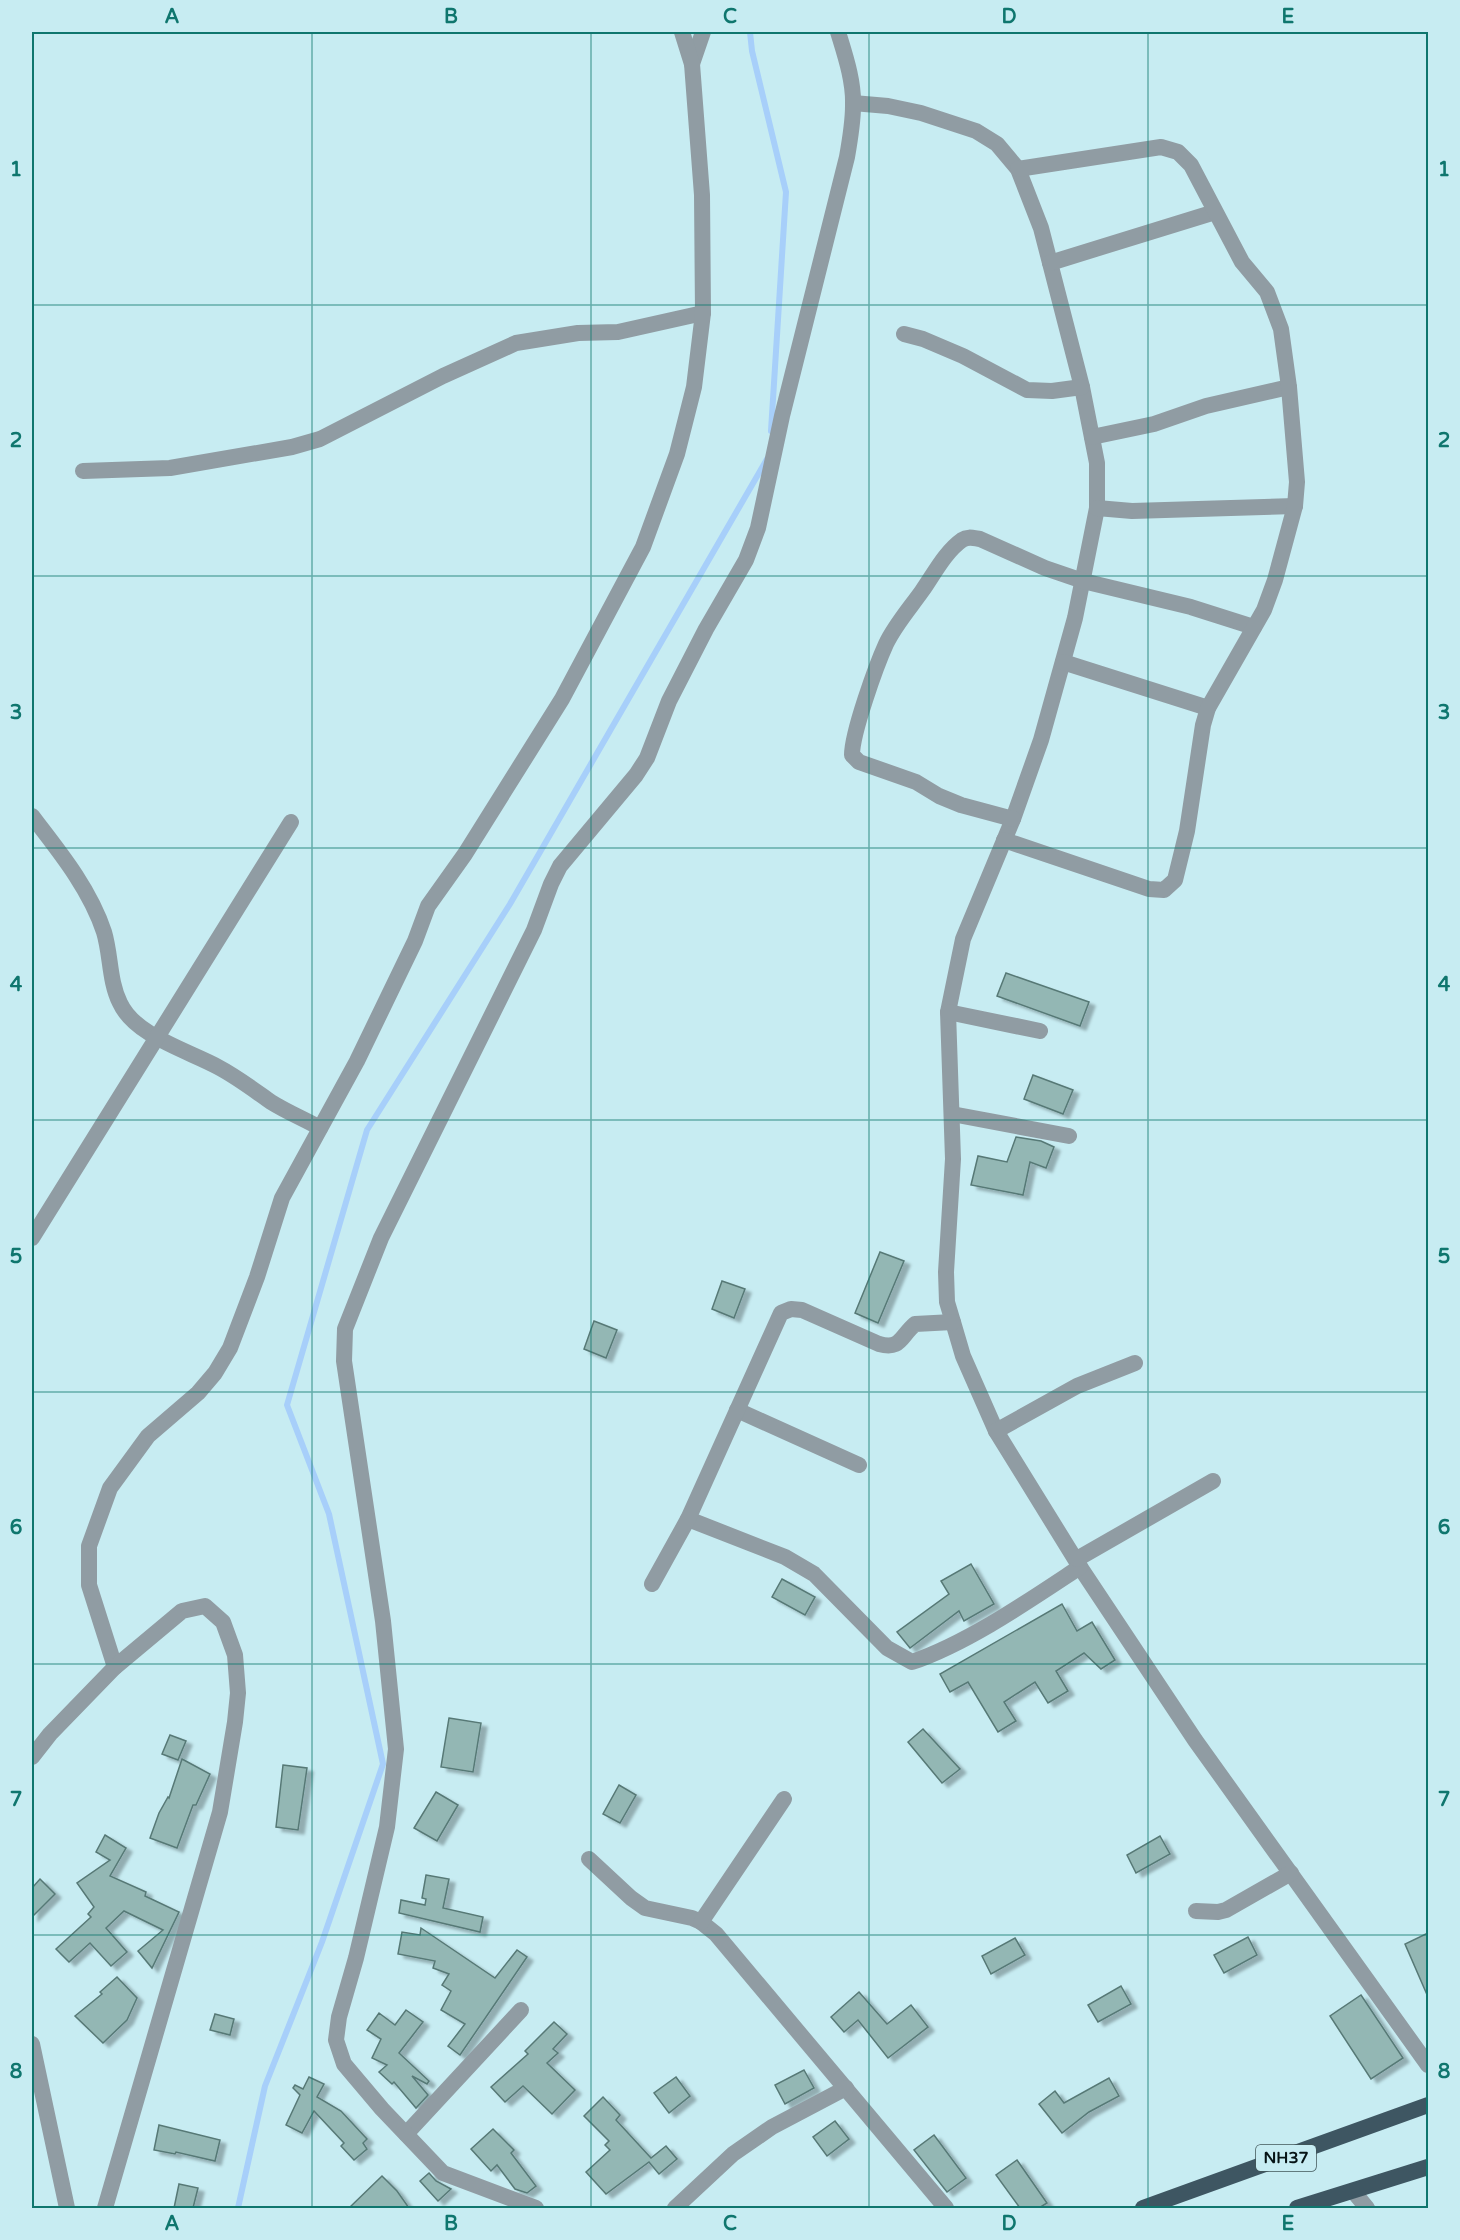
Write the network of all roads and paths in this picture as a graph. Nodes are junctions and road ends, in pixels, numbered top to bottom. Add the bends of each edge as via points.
1 (682, 32) edge
2 (703, 32) edge
3 (838, 32) edge
4 (693, 64) junction
5 (853, 103) junction
6 (1018, 169) junction
7 (1215, 212) junction
8 (1050, 263) junction
9 (703, 313) junction
10 (904, 334) dead end
11 (1082, 387) junction
12 (1289, 387) junction
13 (1092, 437) junction
14 (83, 471) dead end
15 (1295, 506) junction
16 (1097, 508) junction
17 (1083, 580) junction
18 (1254, 627) junction
19 (1063, 662) junction
20 (1208, 708) junction
21 (32, 816) edge
22 (1012, 819) junction
23 (291, 822) dead end
24 (1004, 840) junction
25 (948, 1012) junction
26 (1040, 1031) dead end
27 (157, 1039) junction
28 (952, 1114) junction
29 (320, 1128) junction
30 (1069, 1136) dead end
31 (32, 1238) edge
32 (953, 1322) junction
33 (1135, 1363) dead end
34 (737, 1410) junction
35 (996, 1431) junction
36 (859, 1465) dead end
37 (1213, 1481) dead end
38 (688, 1519) junction
39 (1078, 1563) junction
40 (652, 1584) dead end
41 (115, 1667) junction
42 (32, 1757) edge
43 (784, 1799) dead end
44 (589, 1859) dead end
45 (1291, 1873) junction
46 (1196, 1911) dead end
47 (701, 1922) junction
48 (521, 2010) dead end
49 (32, 2044) edge
50 (1428, 2065) edge
51 (846, 2088) junction
52 (1428, 2105) edge
53 (406, 2134) junction
54 (1428, 2167) edge
55 (1353, 2191) junction
56 (67, 2208) edge
57 (105, 2208) edge
58 (536, 2208) edge
59 (675, 2208) edge
60 (946, 2208) edge
61 (1143, 2208) edge
62 (1297, 2208) edge
63 (1367, 2208) edge

1 - 4 street
2 - 4 street
3 - 5 street
4 - 9 street via 702,195
5 - 6 street via 921,113 976,132 998,144
5 - 53 street via 847,157 782,416 759,528 747,560 669,701 647,758 560,866 534,930 381,1238 345,1329 344,1360 382,1621 396,1749 387,1827 336,2040 344,2064
6 - 7 street via 1161,147 1178,152 1191,165
6 - 8 street
7 - 8 street
7 - 12 street via 1242,262 1267,292 1281,329
8 - 11 street
9 - 14 street via 618,332 578,333 516,343 320,439 292,447 170,468
9 - 29 street via 694,387 677,454 643,547 562,699 428,906 357,1061
10 - 11 street via 963,356 1027,390
11 - 13 street
12 - 13 street
12 - 15 street via 1297,482
13 - 16 street via 1097,463
15 - 16 street via 1132,511
15 - 18 street via 1275,580
16 - 17 street
17 - 18 street
17 - 19 street
17 - 22 street via 980,539 964,538 950,551 886,645 852,745 852,755 859,762 916,782 961,805
18 - 20 street
19 - 20 street
19 - 22 street via 1041,740
20 - 24 street via 1187,831 1175,880 1164,890 1149,889
21 - 27 street via 97,911 120,1005
22 - 24 street
23 - 27 street
24 - 25 street via 963,939
25 - 26 street
25 - 28 street
27 - 29 street via 218,1067
27 - 31 street
28 - 30 street
28 - 32 street via 946,1272 947,1302
29 - 41 street via 282,1198 230,1348 198,1393 148,1436 110,1488 89,1546 89,1585
32 - 34 street via 915,1323 892,1347 790,1309 782,1313
32 - 35 street via 963,1356
33 - 35 street via 1077,1386
34 - 36 street
34 - 38 street
35 - 39 street
37 - 39 street
38 - 39 street via 785,1557 814,1574 887,1648 912,1662 934,1655 1016,1609
38 - 40 street
39 - 45 street via 1195,1740
41 - 42 street
41 - 57 street via 182,1611 205,1606 223,1622 235,1655 238,1693 220,1812
43 - 47 street
44 - 47 street via 645,1908
45 - 46 street via 1226,1910
45 - 50 street
47 - 51 street via 716,1934
48 - 53 street
49 - 56 street
51 - 59 street via 772,2127 734,2154
51 - 60 street
52 - 61 highway, NH37
53 - 58 street via 443,2173
54 - 55 highway
55 - 62 highway
55 - 63 street

